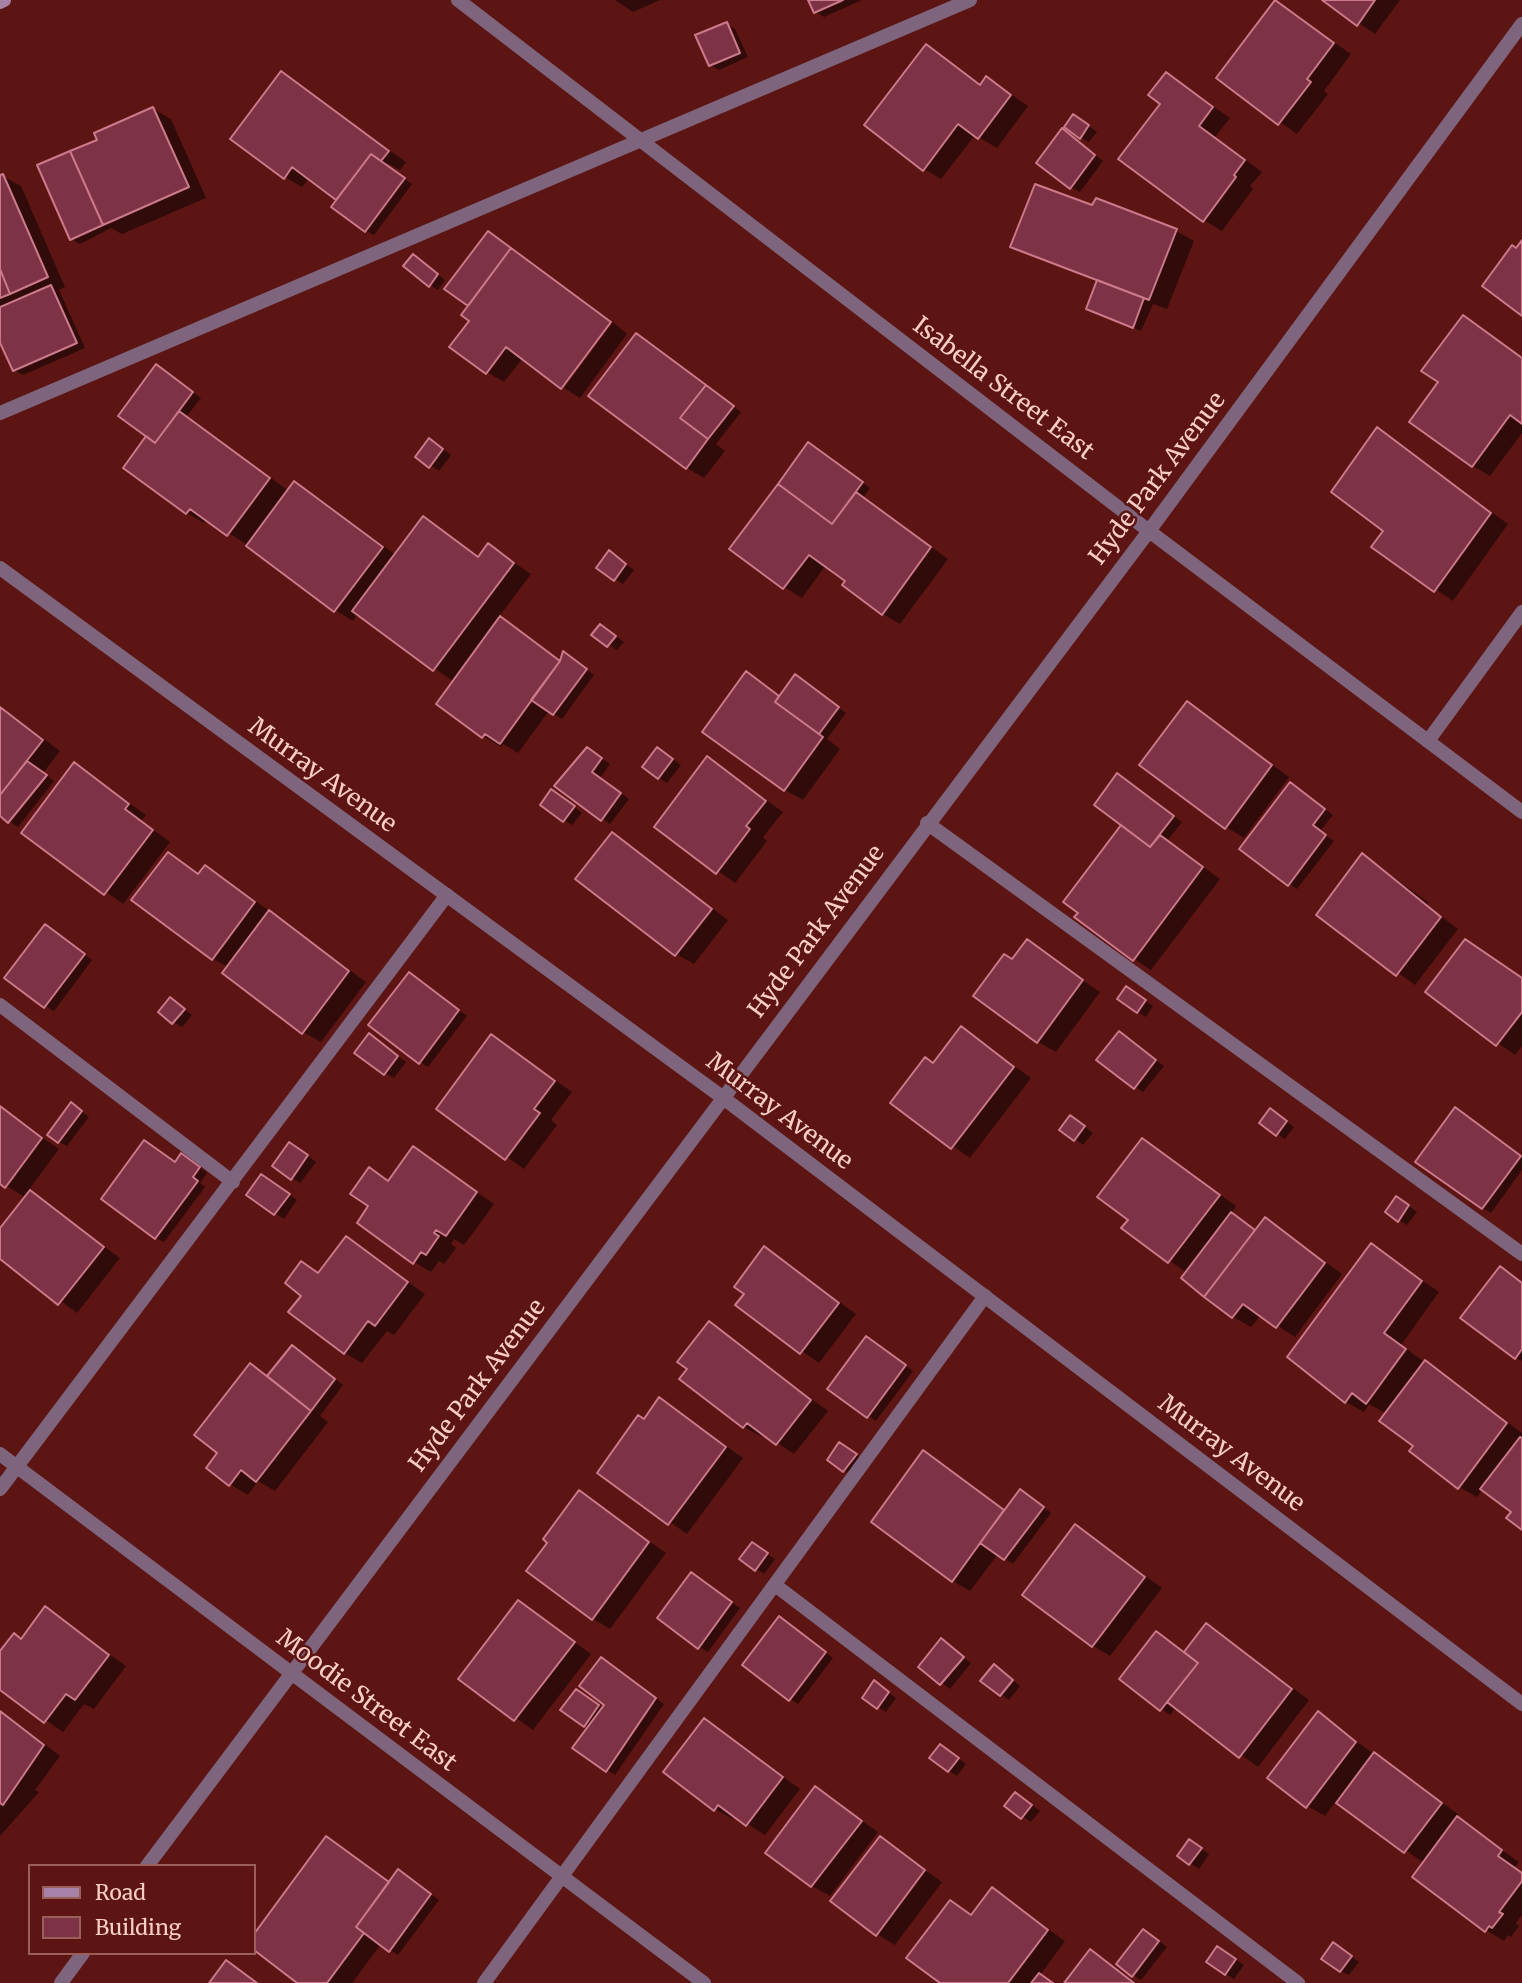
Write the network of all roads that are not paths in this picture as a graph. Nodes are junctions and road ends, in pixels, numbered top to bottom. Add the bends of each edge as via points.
1 (458, 0) edge
2 (970, 0) edge
3 (1522, 24) edge
4 (640, 141) junction
5 (0, 413) edge
6 (1149, 531) junction
7 (0, 568) edge
8 (1522, 612) edge
9 (1428, 741) junction
10 (1522, 812) edge
11 (927, 822) junction
12 (447, 895) junction
13 (0, 1005) edge
14 (722, 1097) junction
15 (233, 1182) junction
16 (1522, 1254) edge
17 (985, 1296) junction
18 (0, 1454) edge
19 (16, 1467) junction
20 (0, 1489) edge
21 (775, 1585) junction
22 (291, 1673) junction
23 (1522, 1704) edge
24 (148, 1864) edge
25 (562, 1877) junction
26 (82, 1955) edge
27 (61, 1983) edge
28 (484, 1983) edge
29 (704, 1983) edge
30 (1297, 1983) edge

1 - 4 street, Isabella Street East
2 - 4 street
3 - 6 street, Hyde Park Avenue
4 - 5 street
4 - 6 street, Isabella Street East
6 - 9 street, Isabella Street East
6 - 11 street, Hyde Park Avenue
7 - 12 street, Murray Avenue
8 - 9 street
9 - 10 street, Isabella Street East
11 - 14 street, Hyde Park Avenue
11 - 16 street
12 - 14 street, Murray Avenue
12 - 15 street
13 - 15 street
14 - 17 street, Murray Avenue
14 - 22 street, Hyde Park Avenue
15 - 19 street
17 - 21 street
17 - 23 street, Murray Avenue
18 - 19 street, Moodie Street East
19 - 20 street
19 - 22 street, Moodie Street East
21 - 25 street
21 - 30 street
22 - 24 street, Hyde Park Avenue
22 - 25 street, Moodie Street East
25 - 28 street
25 - 29 street, Moodie Street East
26 - 27 street

